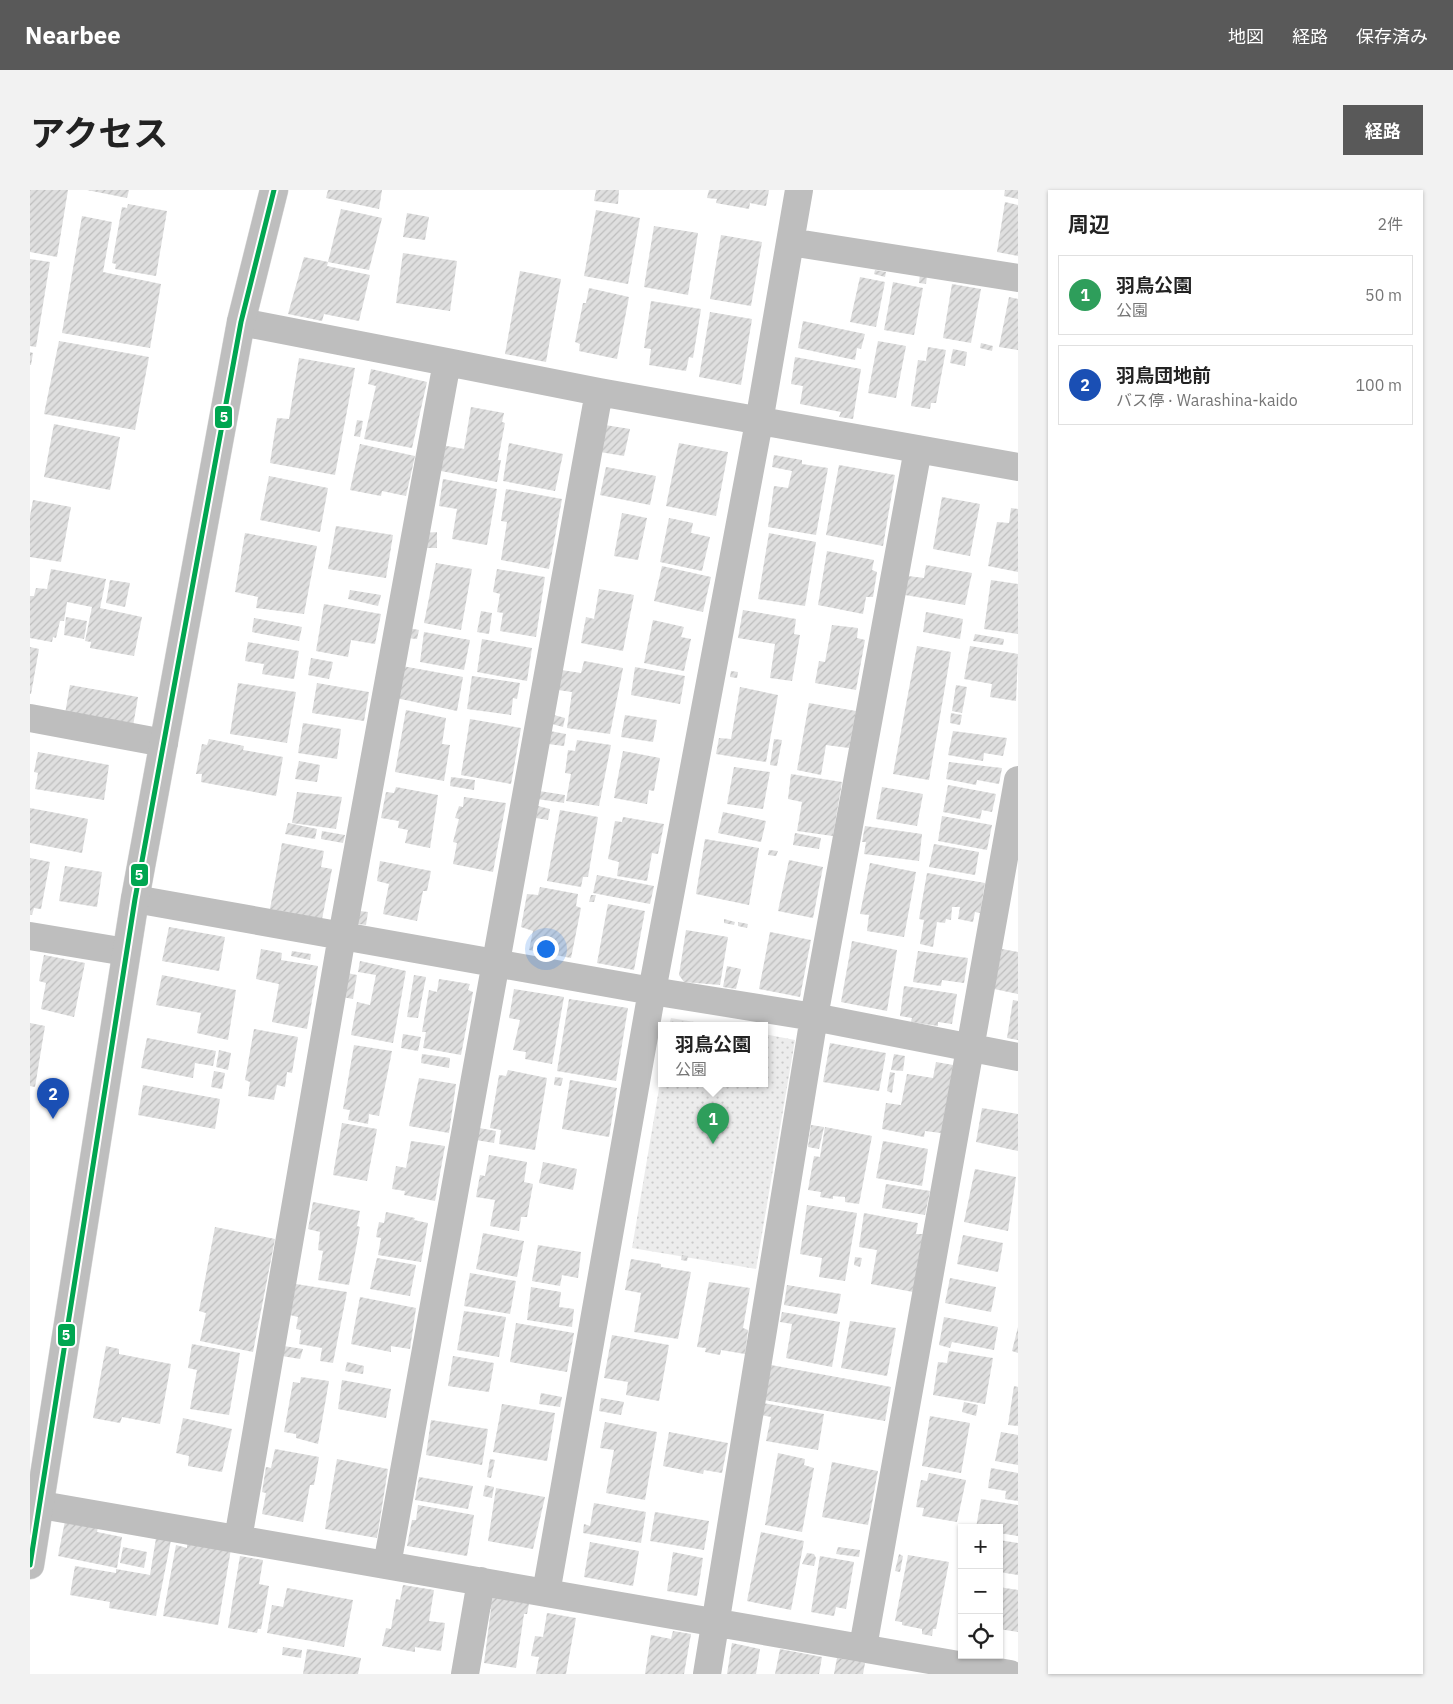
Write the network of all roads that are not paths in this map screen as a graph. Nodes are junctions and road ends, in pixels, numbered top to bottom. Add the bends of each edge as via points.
1 (274, 190) edge
2 (799, 190) edge
3 (790, 242) junction
4 (1018, 278) edge
5 (241, 322) junction
6 (447, 362) junction
7 (599, 392) junction
8 (759, 422) junction
9 (918, 449) junction
10 (1018, 467) edge
11 (30, 718) edge
12 (164, 743) junction
13 (1018, 780) edge
14 (135, 899) junction
15 (30, 936) edge
16 (342, 936) junction
17 (126, 952) junction
18 (495, 964) junction
19 (652, 991) junction
20 (814, 1017) junction
21 (971, 1046) junction
22 (1018, 1057) edge
23 (35, 1504) edge
24 (238, 1539) junction
25 (30, 1565) edge
26 (387, 1565) junction
27 (481, 1581) junction
28 (546, 1592) junction
29 (716, 1622) junction
30 (863, 1647) junction
31 (950, 1669) edge
32 (465, 1674) edge
33 (707, 1674) edge
34 (1010, 1674) edge

1 - 5 main road
2 - 3 main road
3 - 4 main road
3 - 8 main road
5 - 6 main road
5 - 12 main road
6 - 7 main road
6 - 16 main road
7 - 8 main road
7 - 18 main road
8 - 9 main road
8 - 19 main road
9 - 10 main road
9 - 20 main road
11 - 12 main road
12 - 14 main road
13 - 21 main road
14 - 16 main road
14 - 17 main road
15 - 17 main road
16 - 18 main road
16 - 24 main road
17 - 23 main road
18 - 19 main road
18 - 26 main road
19 - 20 main road
19 - 28 main road
20 - 21 main road
20 - 29 main road
21 - 22 main road
21 - 30 main road
23 - 24 main road
23 - 25 main road
24 - 26 main road
26 - 27 main road
27 - 28 main road
27 - 32 main road
28 - 29 main road
29 - 30 main road
29 - 33 main road
30 - 31 main road
31 - 34 main road

